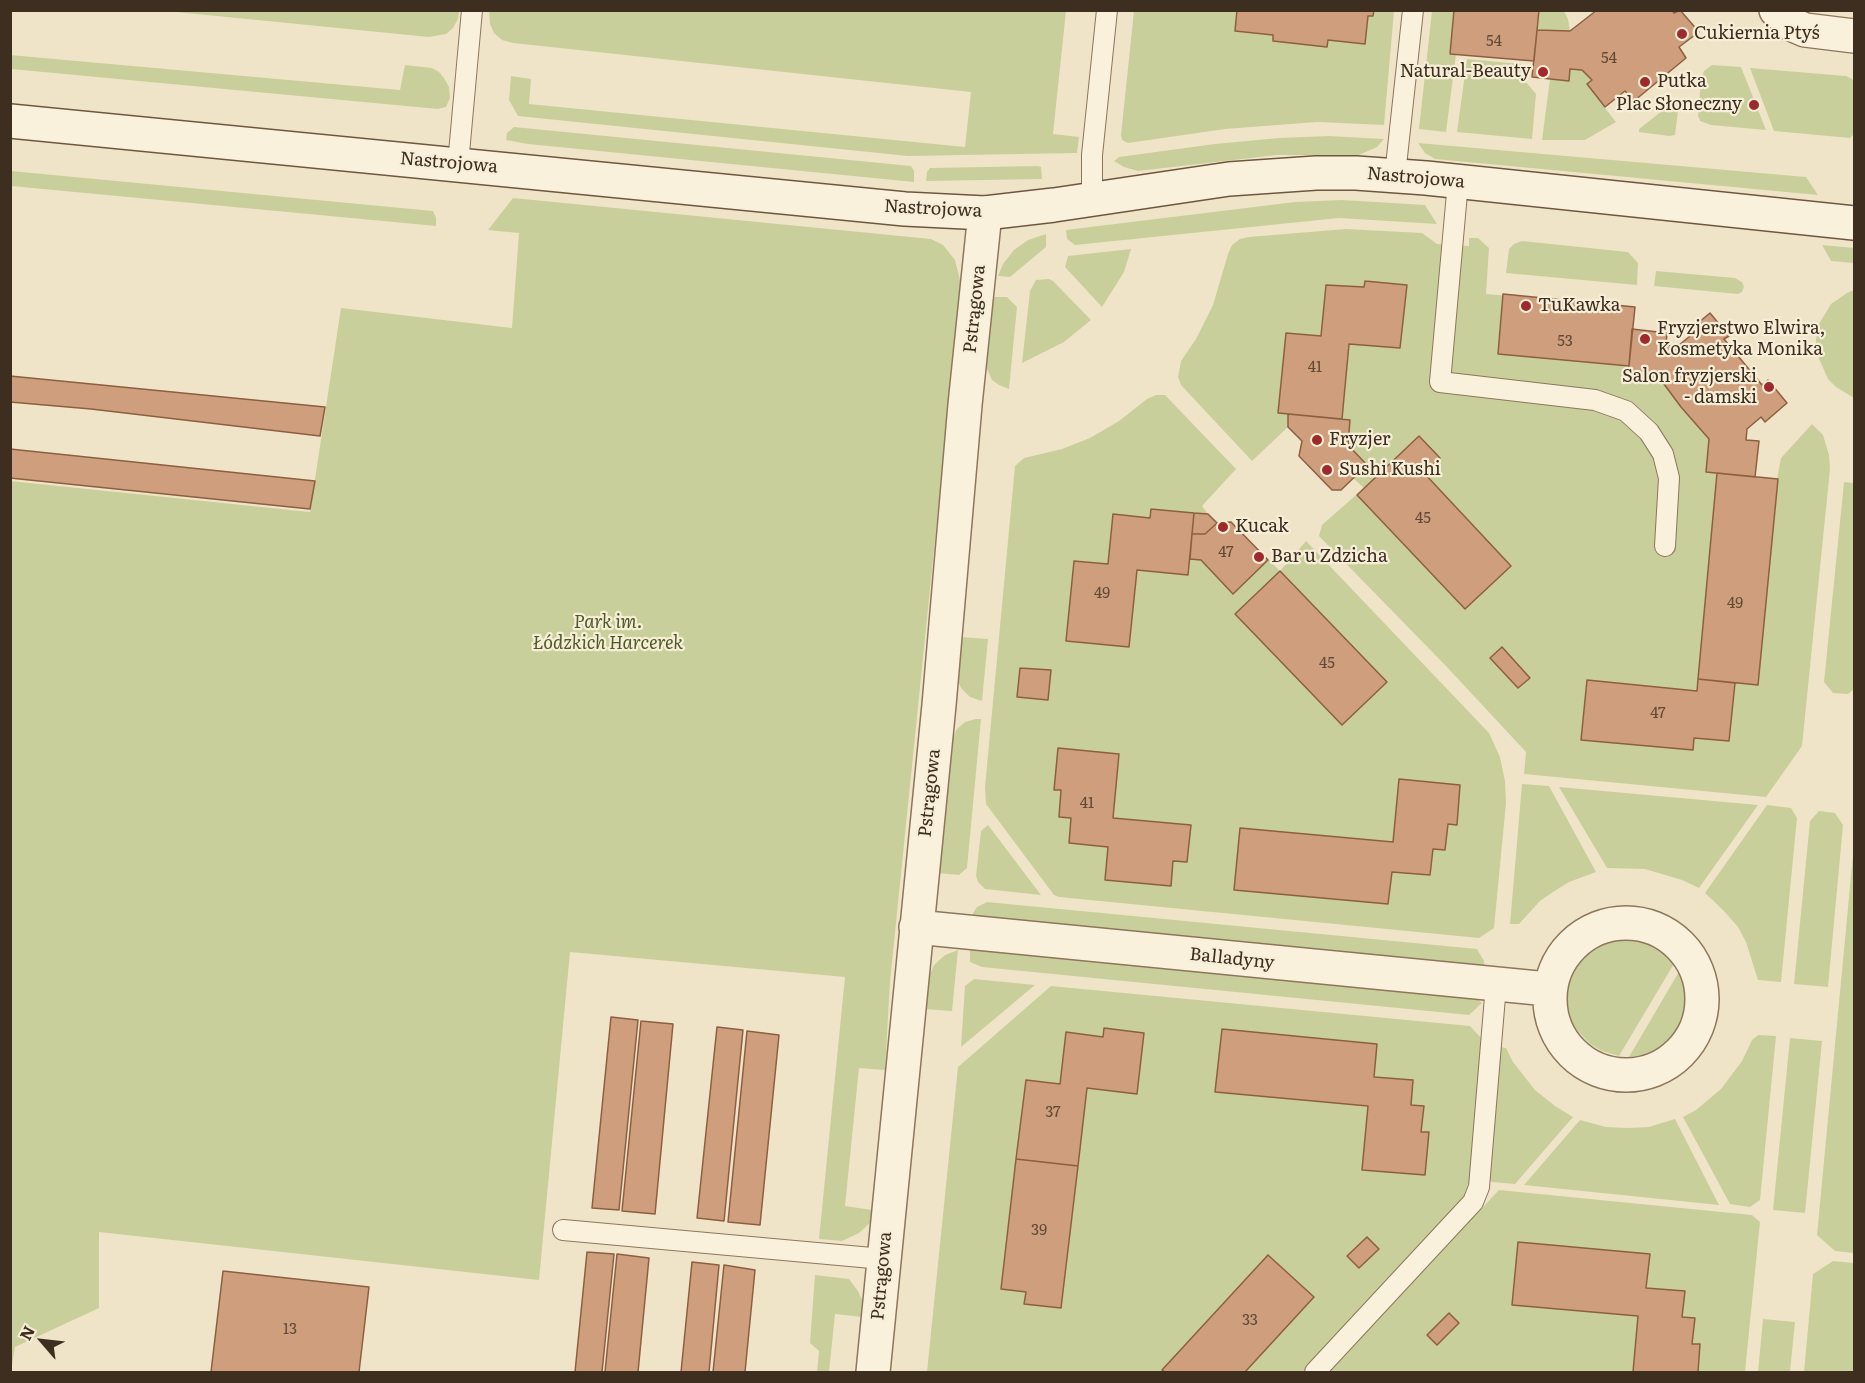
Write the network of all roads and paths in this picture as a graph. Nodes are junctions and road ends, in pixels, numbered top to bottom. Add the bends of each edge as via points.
1 (472, 10) edge
2 (1107, 10) edge
3 (1413, 10) edge
4 (1776, 10) edge
5 (1854, 36) edge
6 (10, 121) edge
7 (458, 164) junction
8 (1395, 175) junction
9 (1458, 182) junction
10 (1092, 199) junction
11 (985, 213) junction
12 (1854, 223) edge
13 (1665, 546) dead end
14 (916, 927) junction
15 (1496, 985) junction
16 (1548, 989) junction
17 (562, 1230) dead end
18 (883, 1259) junction
19 (873, 1372) edge
20 (1315, 1372) edge

1 - 7 lane
2 - 10 lane via 1092,155
3 - 8 lane
4 - 5 street via 1791,24 1805,30
6 - 7 street, Nastrojowa
7 - 11 street, Nastrojowa via 905,209
8 - 9 street, Nastrojowa
8 - 10 street, Nastrojowa via 1336,173 1228,178
9 - 12 street, Nastrojowa
9 - 13 lane via 1440,382 1594,400 1626,411 1649,432 1663,454 1669,478
10 - 11 street, Nastrojowa
11 - 14 street, Pstrągowa
14 - 15 street, Balladyny
14 - 18 street, Pstrągowa
15 - 16 street, Balladyny
15 - 20 lane via 1479,1187 1473,1202
16 - 16 street via 1551,1017 1572,1053 1604,1071 1623,1073 1653,1070 1677,1056 1696,1028 1703,1000 1699,970 1676,942 1652,928 1618,922 1598,929 1568,952
17 - 18 lane
18 - 19 street, Pstrągowa

